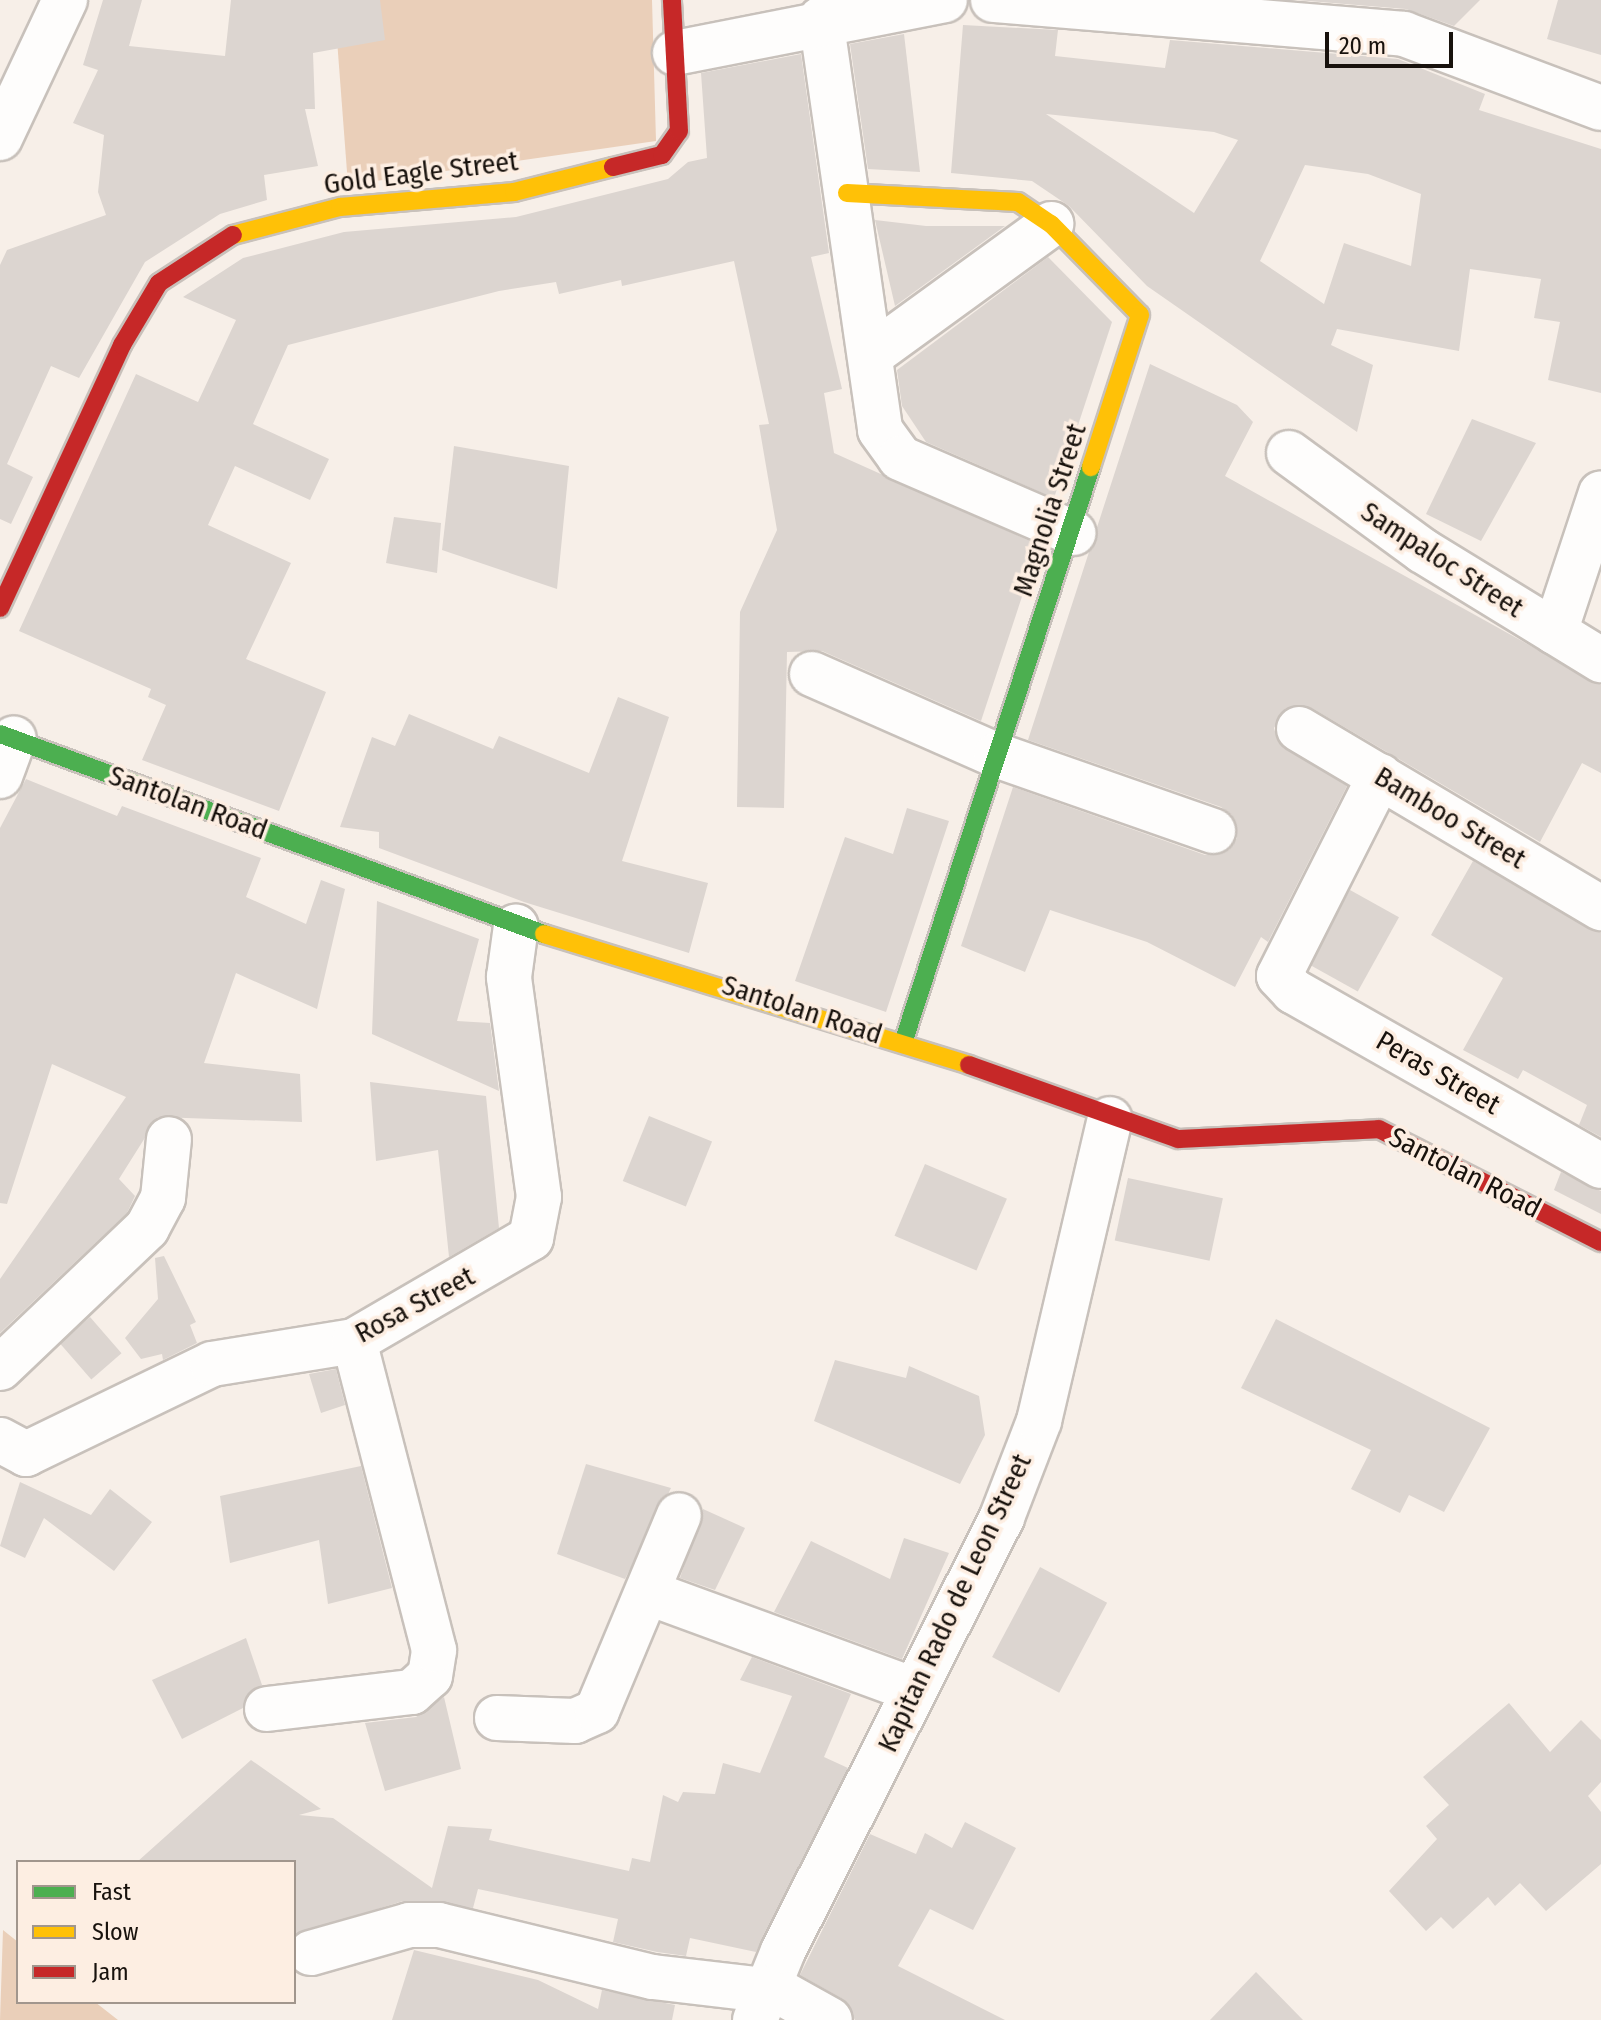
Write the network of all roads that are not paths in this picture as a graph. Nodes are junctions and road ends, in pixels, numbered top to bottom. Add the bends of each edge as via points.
1 (65, 0) edge
2 (672, 0) edge
3 (945, 0) edge
4 (993, 0) edge
5 (1219, 8) edge
6 (1405, 17) edge
7 (821, 19) junction
8 (675, 53) junction
9 (1598, 103) edge
10 (0, 138) edge
11 (847, 193) junction
12 (1051, 224) junction
13 (871, 355) junction
14 (1289, 453) dead end
15 (1601, 493) edge
16 (1073, 533) junction
17 (0, 608) edge
18 (1555, 632) junction
19 (1601, 660) edge
20 (812, 674) dead end
21 (1299, 729) dead end
22 (5, 750) edge
23 (996, 755) junction
24 (1380, 776) junction
25 (1213, 831) dead end
26 (1601, 908) edge
27 (516, 926) junction
28 (903, 1043) junction
29 (1110, 1119) junction
30 (169, 1139) dead end
31 (1601, 1166) edge
32 (1601, 1242) edge
33 (354, 1341) junction
34 (0, 1368) edge
35 (0, 1440) edge
36 (679, 1515) dead end
37 (649, 1593) junction
38 (914, 1690) junction
39 (267, 1709) dead end
40 (497, 1718) dead end
41 (311, 1953) dead end
42 (761, 2006) edge
43 (830, 2020) edge

1 - 10 street
2 - 8 street, Gold Eagle Street
3 - 7 street
4 - 5 street
5 - 6 street
6 - 9 street
7 - 8 street
7 - 11 street
8 - 17 street, Gold Eagle Street via 679,131 662,155 514,192 324,211 233,235 159,283 122,345
11 - 12 street, Magnolia Street via 996,197
11 - 13 street
12 - 13 street
12 - 16 street, Magnolia Street via 1140,315
13 - 16 street via 888,447
14 - 18 street, Sampaloc Street via 1423,551
15 - 18 street
16 - 23 street, Magnolia Street
18 - 19 street, Sampaloc Street
20 - 23 street
21 - 24 street, Bamboo Street
22 - 27 street, Santolan Road
23 - 25 street
23 - 28 street, Magnolia Street
24 - 26 street, Bamboo Street
24 - 31 street, Peras Street via 1279,976 1293,991
27 - 28 street, Santolan Road
27 - 33 street, Rosa Street via 509,977 538,1222 514,1251
28 - 29 street, Santolan Road
29 - 32 street, Santolan Road via 1178,1139 1379,1129
29 - 38 street, Kapitan Rado de Leon Street via 1039,1421 1002,1517
30 - 34 street via 163,1198 147,1228
33 - 35 street, Rosa Street via 212,1364 26,1454
33 - 39 street via 434,1650 430,1676 412,1692
36 - 37 street
37 - 38 street
37 - 40 street via 597,1711 575,1721
38 - 42 street, Kapitan Rado de Leon Street
41 - 42 street via 409,1925 439,1925
42 - 43 street

